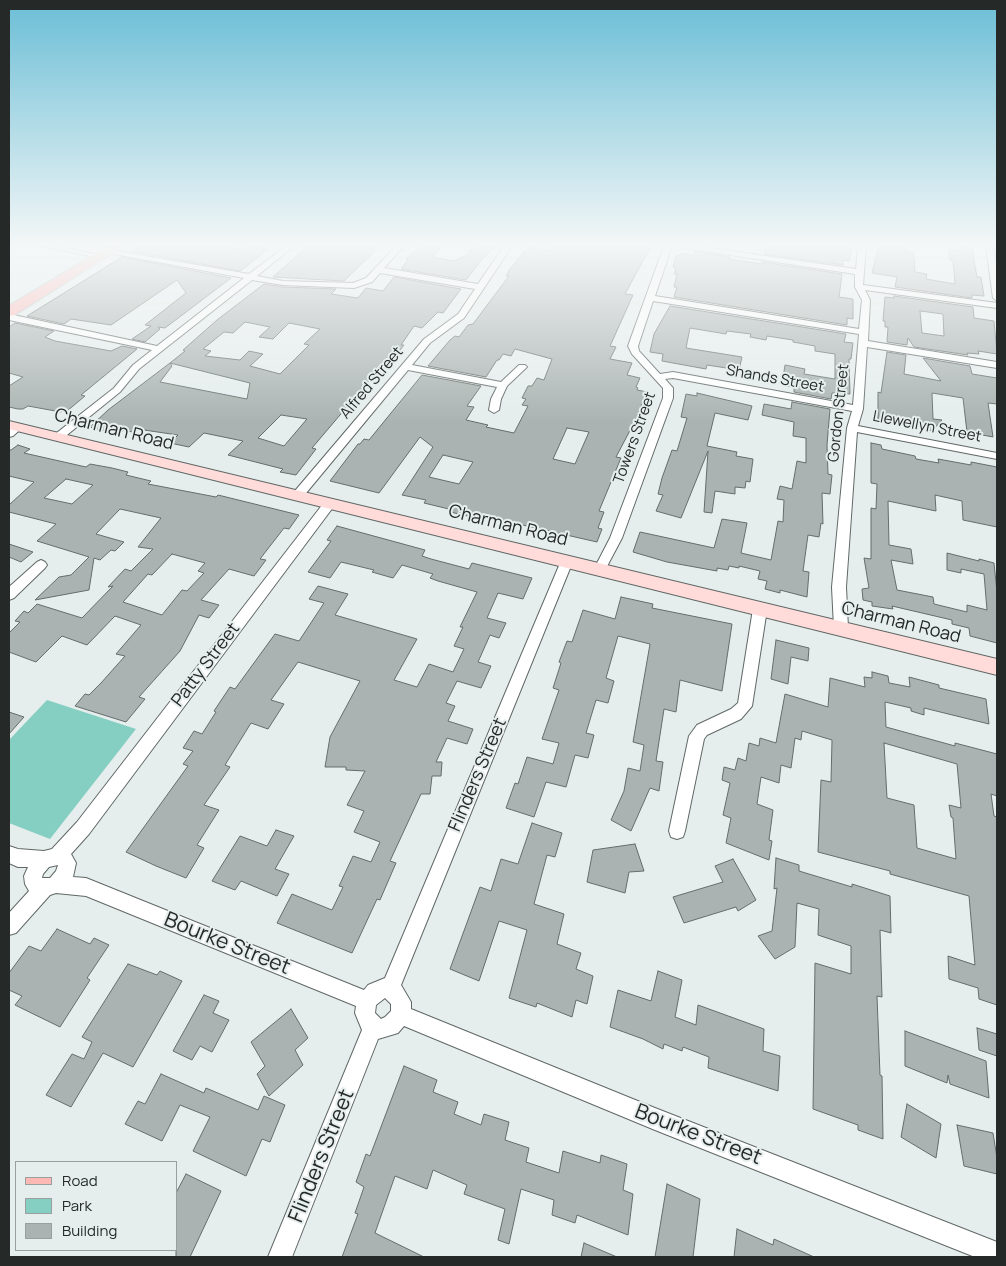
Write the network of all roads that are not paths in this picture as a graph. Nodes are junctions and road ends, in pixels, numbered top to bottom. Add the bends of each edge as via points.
1 (20, 305) edge
2 (215, 305) edge
3 (469, 305) edge
4 (647, 305) edge
5 (694, 305) edge
6 (866, 305) edge
7 (9, 312) edge
8 (9, 317) edge
9 (863, 332) junction
10 (862, 343) junction
11 (160, 349) junction
12 (997, 365) edge
13 (405, 367) junction
14 (522, 367) dead end
15 (662, 381) junction
16 (503, 385) junction
17 (858, 409) junction
18 (494, 410) dead end
19 (852, 428) junction
20 (12, 429) edge
21 (58, 437) junction
22 (997, 456) edge
23 (298, 495) junction
24 (330, 503) junction
25 (567, 561) junction
26 (41, 565) dead end
27 (604, 570) junction
28 (840, 587) joint
29 (9, 595) edge
30 (760, 609) junction
31 (837, 627) junction
32 (997, 667) edge
33 (678, 831) dead end
34 (13, 856) edge
35 (50, 872) junction
36 (12, 923) edge
37 (390, 989) junction
38 (367, 1001) junction
39 (400, 1015) junction
40 (373, 1027) junction
41 (997, 1254) edge
42 (280, 1257) edge

1 - 7 main road
2 - 11 street
3 - 13 street, Alfred Street via 461,316 427,341
4 - 15 street, Towers Street via 633,346
5 - 9 street
6 - 9 street, Gordon Street
8 - 11 street
9 - 10 street, Gordon Street
10 - 12 street
10 - 17 street, Gordon Street
11 - 21 street via 130,373 117,390
13 - 16 street
13 - 23 street, Alfred Street
14 - 16 street
15 - 17 street, Shands Street via 687,378
15 - 27 street, Towers Street via 669,390 668,398
16 - 18 street
17 - 19 street, Gordon Street
19 - 22 street, Llewellyn Street
19 - 28 street, Gordon Street
20 - 21 main road, Charman Road
21 - 23 main road, Charman Road
23 - 24 main road, Charman Road
24 - 25 main road, Charman Road
24 - 35 street, Patty Street
25 - 27 main road, Charman Road
25 - 37 street, Flinders Street
26 - 29 street
27 - 30 main road, Charman Road
28 - 31 street, Gordon Street
30 - 31 main road, Charman Road
30 - 33 street via 745,706 697,736
31 - 32 main road, Charman Road
34 - 35 street
35 - 36 street, Patty Street
35 - 38 street, Bourke Street
37 - 38 street via 380,989
37 - 39 street via 401,1002
38 - 40 street via 365,1013
39 - 40 street via 392,1026
39 - 41 street, Bourke Street
40 - 42 street, Flinders Street

